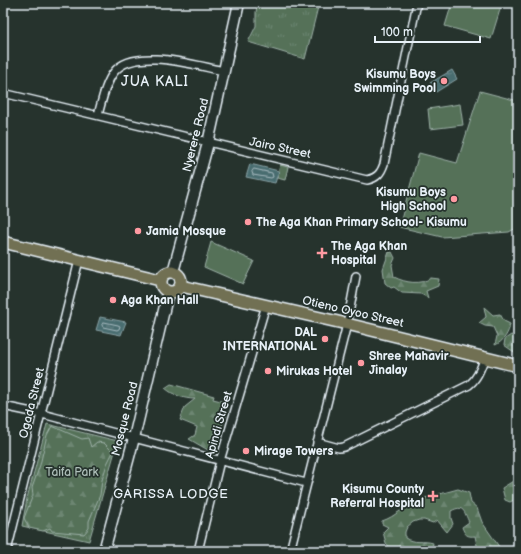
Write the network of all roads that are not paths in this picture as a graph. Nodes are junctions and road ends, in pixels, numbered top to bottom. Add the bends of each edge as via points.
1 (239, 3) edge
2 (416, 3) edge
3 (224, 71) junction
4 (3, 93) edge
5 (98, 115) junction
6 (208, 143) junction
7 (3, 242) edge
8 (79, 260) junction
9 (173, 272) junction
10 (356, 276) dead end
11 (160, 280) junction
12 (181, 286) junction
13 (168, 293) junction
14 (266, 306) junction
15 (347, 324) junction
16 (485, 357) junction
17 (518, 366) edge
18 (3, 406) edge
19 (40, 414) junction
20 (134, 438) junction
21 (317, 442) junction
22 (220, 461) junction
23 (306, 483) junction
24 (6, 551) edge
25 (104, 551) edge
26 (198, 551) edge
27 (290, 551) edge

1 - 3 main road, Nyerere Road
2 - 6 street, Jairo Street via 384,164 377,176 367,180
3 - 5 street via 166,59 136,60 124,64 115,70 110,79
3 - 6 main road, Nyerere Road
4 - 5 street, Jairo Street
5 - 6 street, Jairo Street
6 - 9 main road, Nyerere Road
7 - 8 highway
8 - 11 highway
8 - 19 street, Ogada Street
9 - 11 highway via 165,274
9 - 12 highway via 181,279
10 - 15 street
11 - 13 highway via 162,288
12 - 13 highway via 176,292
12 - 14 highway, Otieno Oyoo Street
13 - 20 main road, Mosque Road
14 - 15 highway, Otieno Oyoo Street
14 - 22 street, Apindi Street
15 - 16 highway, Otieno Oyoo Street
15 - 21 street
16 - 17 highway, Otieno Oyoo Street
16 - 21 street via 477,376 469,385 344,447
18 - 19 street
19 - 20 street
19 - 24 street, Ogada Street
20 - 22 street
20 - 25 main road, Mosque Road
21 - 23 street
22 - 23 street
22 - 26 street, Apindi Street
23 - 27 street

